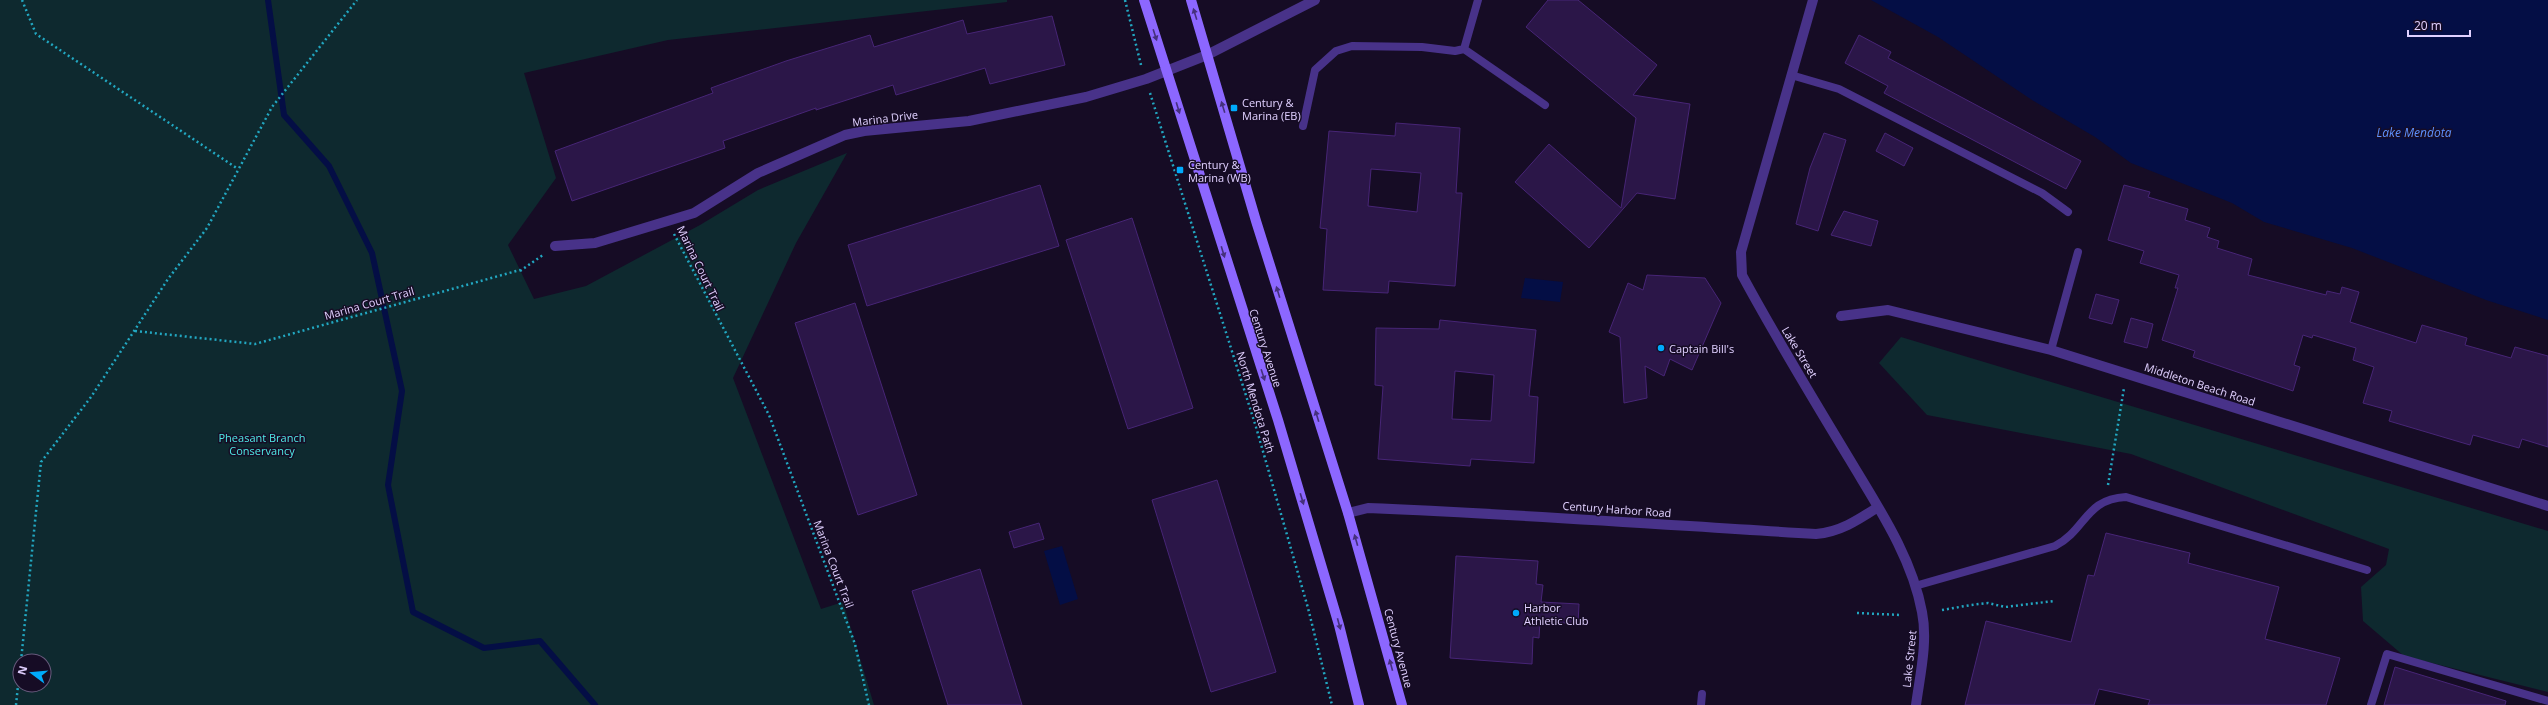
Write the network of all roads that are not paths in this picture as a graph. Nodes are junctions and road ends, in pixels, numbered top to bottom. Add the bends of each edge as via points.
1 (1144, 0) edge
2 (1191, 0) edge
3 (1315, 0) edge
4 (1478, 0) edge
5 (1813, 0) edge
6 (1464, 49) junction
7 (1207, 55) junction
8 (1166, 71) junction
9 (1791, 75) junction
10 (1545, 105) dead end
11 (1303, 126) dead end
12 (2068, 212) dead end
13 (552, 248) road end
14 (2078, 252) dead end
15 (1841, 316) dead end
16 (2051, 350) junction
17 (2548, 506) edge
18 (1878, 507) junction
19 (1348, 513) junction
20 (2367, 570) dead end
21 (1915, 586) junction
22 (1702, 694) dead end
23 (2548, 701) edge
24 (1402, 704) edge
25 (1359, 705) edge
26 (1701, 705) edge
27 (1916, 705) edge
28 (2371, 705) edge

1 -> 8 main road, Century Avenue
7 -> 2 main road, Century Avenue
3 - 7 street, Marina Drive
4 - 6 lane
5 - 9 street, Lake Street
6 - 10 lane
6 - 11 lane via 1455,51 1422,47 1352,46 1336,51 1315,70
7 - 8 street, Marina Drive
19 -> 7 main road, Century Avenue
8 - 13 street, Marina Drive via 1086,97 976,119 845,135 758,173 694,213 595,243
8 -> 25 main road, Century Avenue via 1305,511 1339,625
9 - 12 lane via 1839,89 2042,193
9 - 18 street, Lake Street via 1741,252 1742,275
14 - 16 lane
15 - 16 street, Middleton Beach Road via 1888,310
16 - 17 street, Middleton Beach Road
18 - 19 street, Century Harbor Road via 1854,523 1829,533 1816,534 1544,515 1368,508
18 - 21 street, Lake Street via 1907,564
24 -> 19 main road, Century Avenue
20 - 21 lane via 2135,499 2113,498 2102,501 2093,509 2064,542
21 - 27 street, Lake Street via 1924,624 1922,665
22 - 26 lane
23 - 28 lane via 2387,654

